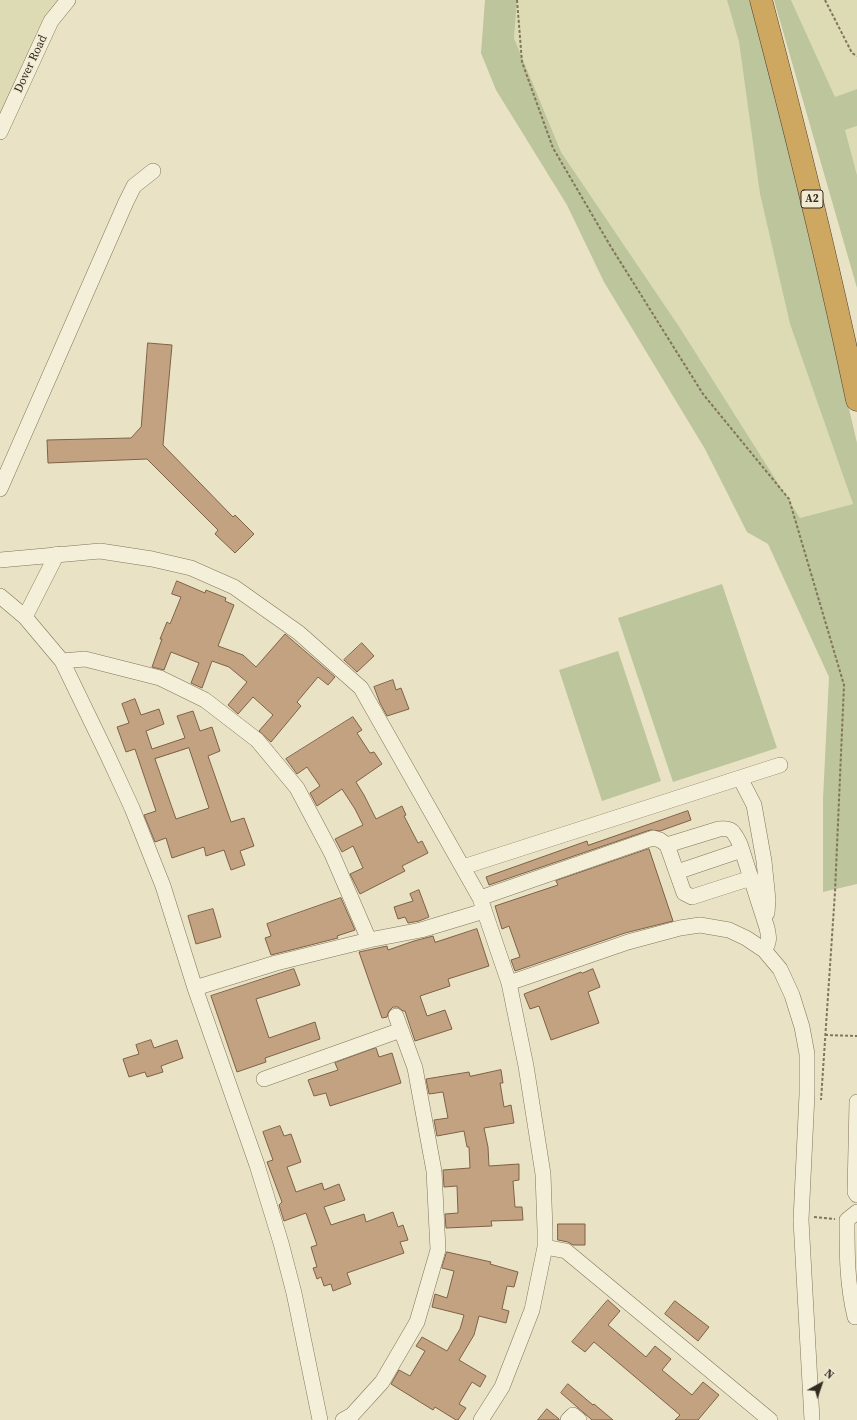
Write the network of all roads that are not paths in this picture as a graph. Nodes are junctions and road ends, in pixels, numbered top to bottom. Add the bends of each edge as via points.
1 (68, 0) edge
2 (761, 0) edge
3 (0, 132) edge
4 (153, 170) dead end
5 (857, 400) edge
6 (0, 489) edge
7 (57, 554) junction
8 (0, 560) edge
9 (0, 596) edge
10 (25, 617) junction
11 (62, 661) junction
12 (780, 765) dead end
13 (740, 778) junction
14 (667, 845) junction
15 (742, 850) junction
16 (463, 867) junction
17 (677, 872) junction
18 (751, 878) junction
19 (482, 904) junction
20 (766, 924) junction
21 (369, 940) junction
22 (764, 950) junction
23 (509, 983) junction
24 (195, 988) junction
25 (264, 1079) dead end
26 (857, 1102) edge
27 (857, 1195) edge
28 (852, 1216) edge
29 (545, 1247) junction
30 (852, 1258) edge
31 (857, 1316) edge
32 (320, 1420) edge
33 (343, 1420) edge
34 (481, 1420) edge
35 (568, 1420) edge
36 (580, 1420) edge
37 (770, 1420) edge
38 (812, 1420) edge

1 - 3 street, Dover Road via 51,22
2 - 5 highway, A2 via 808,183
4 - 6 street via 134,186 126,202
7 - 8 street
7 - 10 street
7 - 16 street via 100,551 191,568 234,587 299,633 361,688
9 - 10 street
10 - 11 street
11 - 21 street via 85,659 160,678 206,700 257,740 297,788 332,854
11 - 24 street via 132,808 163,886
12 - 13 street
13 - 16 street
13 - 20 street via 754,805 764,861 768,900
14 - 15 street via 719,828 727,828 733,832
14 - 17 street
14 - 19 street via 653,838
15 - 17 street
15 - 18 street
16 - 19 street
17 - 18 street via 684,893 692,897
18 - 20 street
19 - 21 street via 421,930
19 - 23 street
20 - 22 street via 769,940
21 - 24 street via 276,963
22 - 23 street via 729,930 700,925 628,942
22 - 38 street via 780,969 792,994 807,1054 801,1220
23 - 29 street via 526,1066 543,1174
24 - 32 street via 257,1165 281,1243
25 - 33 street via 398,1023 415,1068 434,1171 438,1250 417,1322 382,1382 352,1416
26 - 27 street
28 - 30 street
29 - 34 street via 532,1310 502,1388
29 - 37 street via 566,1251
30 - 31 street via 847,1274 855,1317
35 - 36 street via 573,1415

